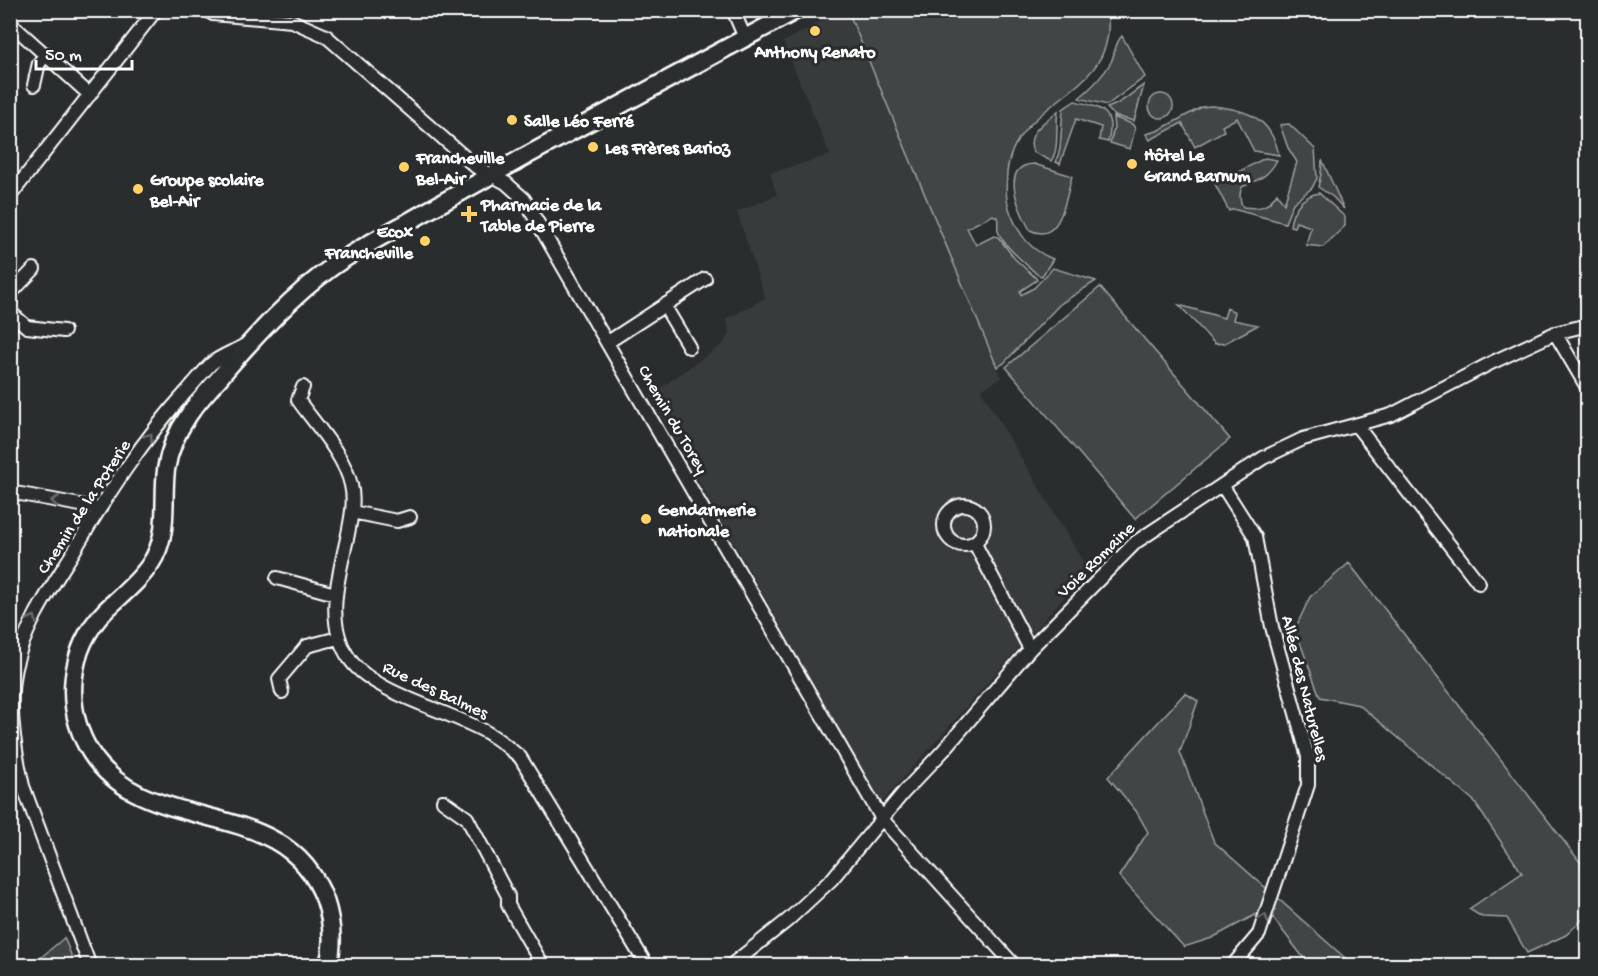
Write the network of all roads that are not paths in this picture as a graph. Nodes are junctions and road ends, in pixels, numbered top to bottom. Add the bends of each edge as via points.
1 (156, 10) edge
2 (207, 10) edge
3 (733, 10) edge
4 (797, 10) edge
5 (10, 23) edge
6 (745, 38) junction
7 (47, 54) junction
8 (34, 85) dead end
9 (90, 95) junction
10 (492, 175) junction
11 (10, 196) edge
12 (34, 269) dead end
13 (705, 279) dead end
14 (10, 294) edge
15 (664, 305) junction
16 (10, 312) edge
17 (1587, 325) edge
18 (64, 331) dead end
19 (1555, 333) junction
20 (609, 342) junction
21 (249, 343) junction
22 (689, 347) dead end
23 (303, 387) dead end
24 (1587, 389) edge
25 (1356, 424) junction
26 (1222, 485) junction
27 (10, 492) edge
28 (98, 511) junction
29 (352, 512) junction
30 (410, 517) dead end
31 (974, 542) dead end
32 (277, 578) dead end
33 (1479, 583) dead end
34 (335, 594) junction
35 (338, 638) junction
36 (1030, 649) junction
37 (282, 692) dead end
38 (11, 716) edge
39 (443, 801) dead end
40 (882, 819) junction
41 (90, 966) edge
42 (328, 966) edge
43 (543, 966) edge
44 (647, 966) edge
45 (730, 966) edge
46 (1015, 966) edge
47 (1232, 966) edge

1 - 9 street
2 - 10 street, Chemin du Torey via 213,14 292,21 326,36 476,167
3 - 6 street
4 - 6 main road
5 - 7 street
6 - 10 main road
7 - 8 street via 39,63
7 - 9 street
9 - 11 street
10 - 20 street, Chemin du Torey via 524,199
10 - 21 main road via 332,268
12 - 14 street
13 - 15 street
15 - 20 street
15 - 22 street
16 - 18 street via 27,327
17 - 19 street, Voie Romaine
19 - 24 street
19 - 25 street, Voie Romaine via 1391,415
20 - 40 street, Chemin du Torey
28 -> 21 street, Chemin de la Poterie via 165,415 213,363
21 - 42 main road via 178,431 170,450 166,515 154,560 88,631 76,662 73,703 80,731 92,755 126,788 148,799 258,831 295,854 310,871 330,913
23 - 29 street, Rue des Balmes via 298,400 340,459 351,484
25 - 26 street, Voie Romaine via 1288,445
25 - 33 street
26 - 36 street, Voie Romaine via 1136,542
47 -> 26 street, Allée des Naturelles via 1259,934 1308,785 1308,757 1279,656 1255,537
28 -> 27 street
38 -> 28 street, Chemin de la Poterie via 14,671 22,641
29 - 30 street via 397,521
29 - 34 street, Rue des Balmes
31 - 36 street
32 - 34 street
34 - 35 street, Rue des Balmes
35 - 37 street via 308,646 279,679
35 - 44 street, Rue des Balmes via 352,663 373,681 492,735 520,757
36 - 40 street, Voie Romaine
38 - 41 street, Chemin de la Poterie via 23,786
39 - 43 street via 467,818 508,896 508,905
40 - 45 street, Voie Romaine via 832,879
40 - 46 street, Chemin du Torey

